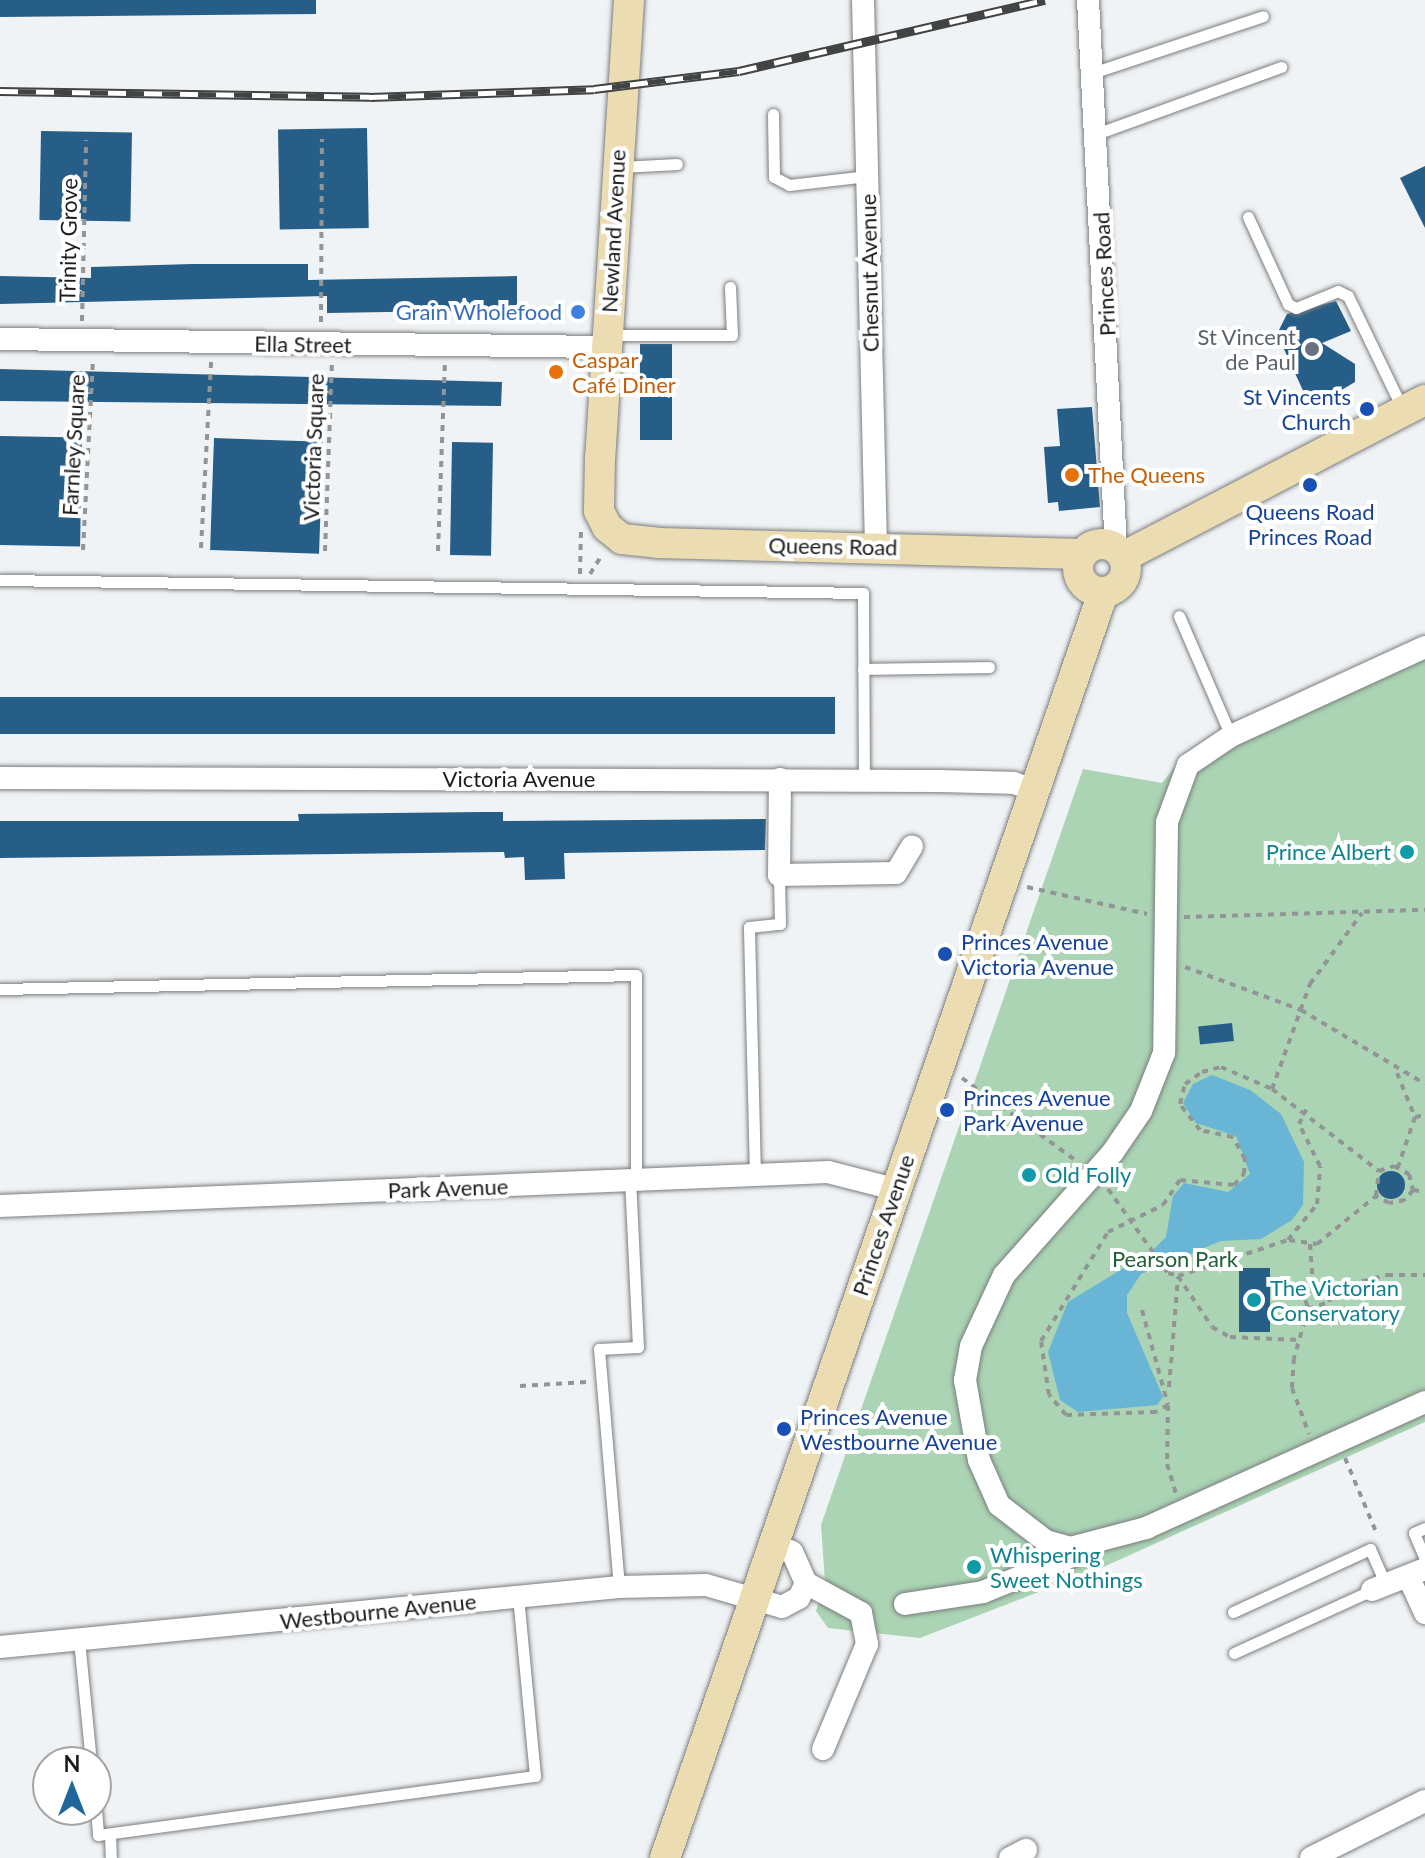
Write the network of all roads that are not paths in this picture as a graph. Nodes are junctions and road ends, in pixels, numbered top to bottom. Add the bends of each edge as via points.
1 (629, 0) edge
2 (863, 0) edge
3 (1088, 0) edge
4 (1263, 16) dead end
5 (1281, 67) dead end
6 (1092, 73) junction
7 (773, 114) dead end
8 (1096, 134) junction
9 (677, 164) dead end
10 (617, 167) junction
11 (867, 176) junction
12 (1248, 217) dead end
13 (730, 287) dead end
14 (0, 339) edge
15 (607, 341) junction
16 (1414, 405) edge
17 (608, 523) joint
18 (876, 546) junction
19 (1120, 553) junction
20 (1081, 554) junction
21 (0, 580) edge
22 (1103, 593) junction
23 (1179, 616) dead end
24 (1425, 647) edge
25 (989, 667) dead end
26 (863, 669) junction
27 (1231, 736) junction
28 (0, 778) edge
29 (780, 779) junction
30 (864, 780) junction
31 (1036, 791) junction
32 (912, 846) dead end
33 (779, 875) junction
34 (0, 989) edge
35 (755, 1175) junction
36 (633, 1180) junction
37 (894, 1189) junction
38 (0, 1206) edge
39 (1425, 1402) edge
40 (1425, 1528) edge
41 (1111, 1541) junction
42 (774, 1544) junction
43 (1425, 1559) edge
44 (1416, 1573) edge
45 (806, 1583) junction
46 (619, 1587) junction
47 (1379, 1588) junction
48 (518, 1597) junction
49 (755, 1599) junction
50 (905, 1604) dead end
51 (1233, 1612) dead end
52 (1425, 1613) edge
53 (79, 1640) junction
54 (867, 1644) junction
55 (0, 1647) edge
56 (1234, 1653) dead end
57 (880, 1666) dead end
58 (89, 1746) edge
59 (823, 1749) dead end
60 (1425, 1801) edge
61 (97, 1826) edge
62 (110, 1834) junction
63 (111, 1858) edge
64 (665, 1858) edge
65 (1311, 1858) edge

1 - 10 street, Newland Avenue
2 - 11 street, Chesnut Avenue
3 - 6 street, Princes Road
4 - 6 lane
5 - 8 lane
6 - 8 street, Princes Road
7 - 11 lane via 774,177 789,185
8 - 19 street, Princes Road
9 - 10 lane
10 - 15 street, Newland Avenue
11 - 18 street, Chesnut Avenue
12 - 16 lane via 1288,304 1296,308 1338,291 1348,296
13 - 15 lane via 732,335
14 - 15 street, Ella Street via 539,347
15 - 17 street, Newland Avenue
16 - 19 street
17 - 18 street, Queens Road via 658,543
18 - 20 street, Queens Road
19 - 20 street via 1099,544
19 - 22 street via 1124,578
20 - 22 street via 1082,584
21 - 26 lane via 863,593
22 - 31 street, Princes Avenue
23 - 27 lane
24 - 27 street
25 - 26 lane
26 - 30 lane
27 - 41 street via 1188,765 1167,822 1164,1053 1141,1111 1094,1174 1004,1275 971,1346 965,1380 979,1460 999,1505 1046,1541 1070,1548
28 - 29 street, Victoria Avenue
29 - 30 street, Victoria Avenue
29 - 33 street
30 - 31 street, Victoria Avenue via 1014,783
31 - 37 street, Princes Avenue
32 - 33 street via 896,873
33 - 35 lane via 780,924 749,927
34 - 36 lane via 636,975
35 - 36 street, Park Avenue
35 - 37 street, Park Avenue via 844,1173
36 - 38 street, Park Avenue
36 - 46 lane via 638,1347 599,1349
37 - 42 street, Princes Avenue
39 - 41 street
40 - 43 lane via 1414,1533
41 - 50 street via 983,1592
42 - 45 street via 792,1552
42 - 49 street, Princes Avenue
44 - 47 street
44 - 52 street
45 - 49 street, Westbourne Avenue via 799,1598 782,1607
45 - 54 street via 861,1613
46 - 48 street, Westbourne Avenue
46 - 49 street, Westbourne Avenue via 706,1585
47 - 51 lane via 1370,1549
47 - 56 lane
48 - 53 street, Westbourne Avenue
48 - 62 lane via 535,1776
49 - 64 street, Princes Avenue
53 - 55 street, Westbourne Avenue
53 - 58 lane
54 - 57 street
54 - 59 street
60 - 65 street
61 - 62 lane via 98,1835
62 - 63 lane

